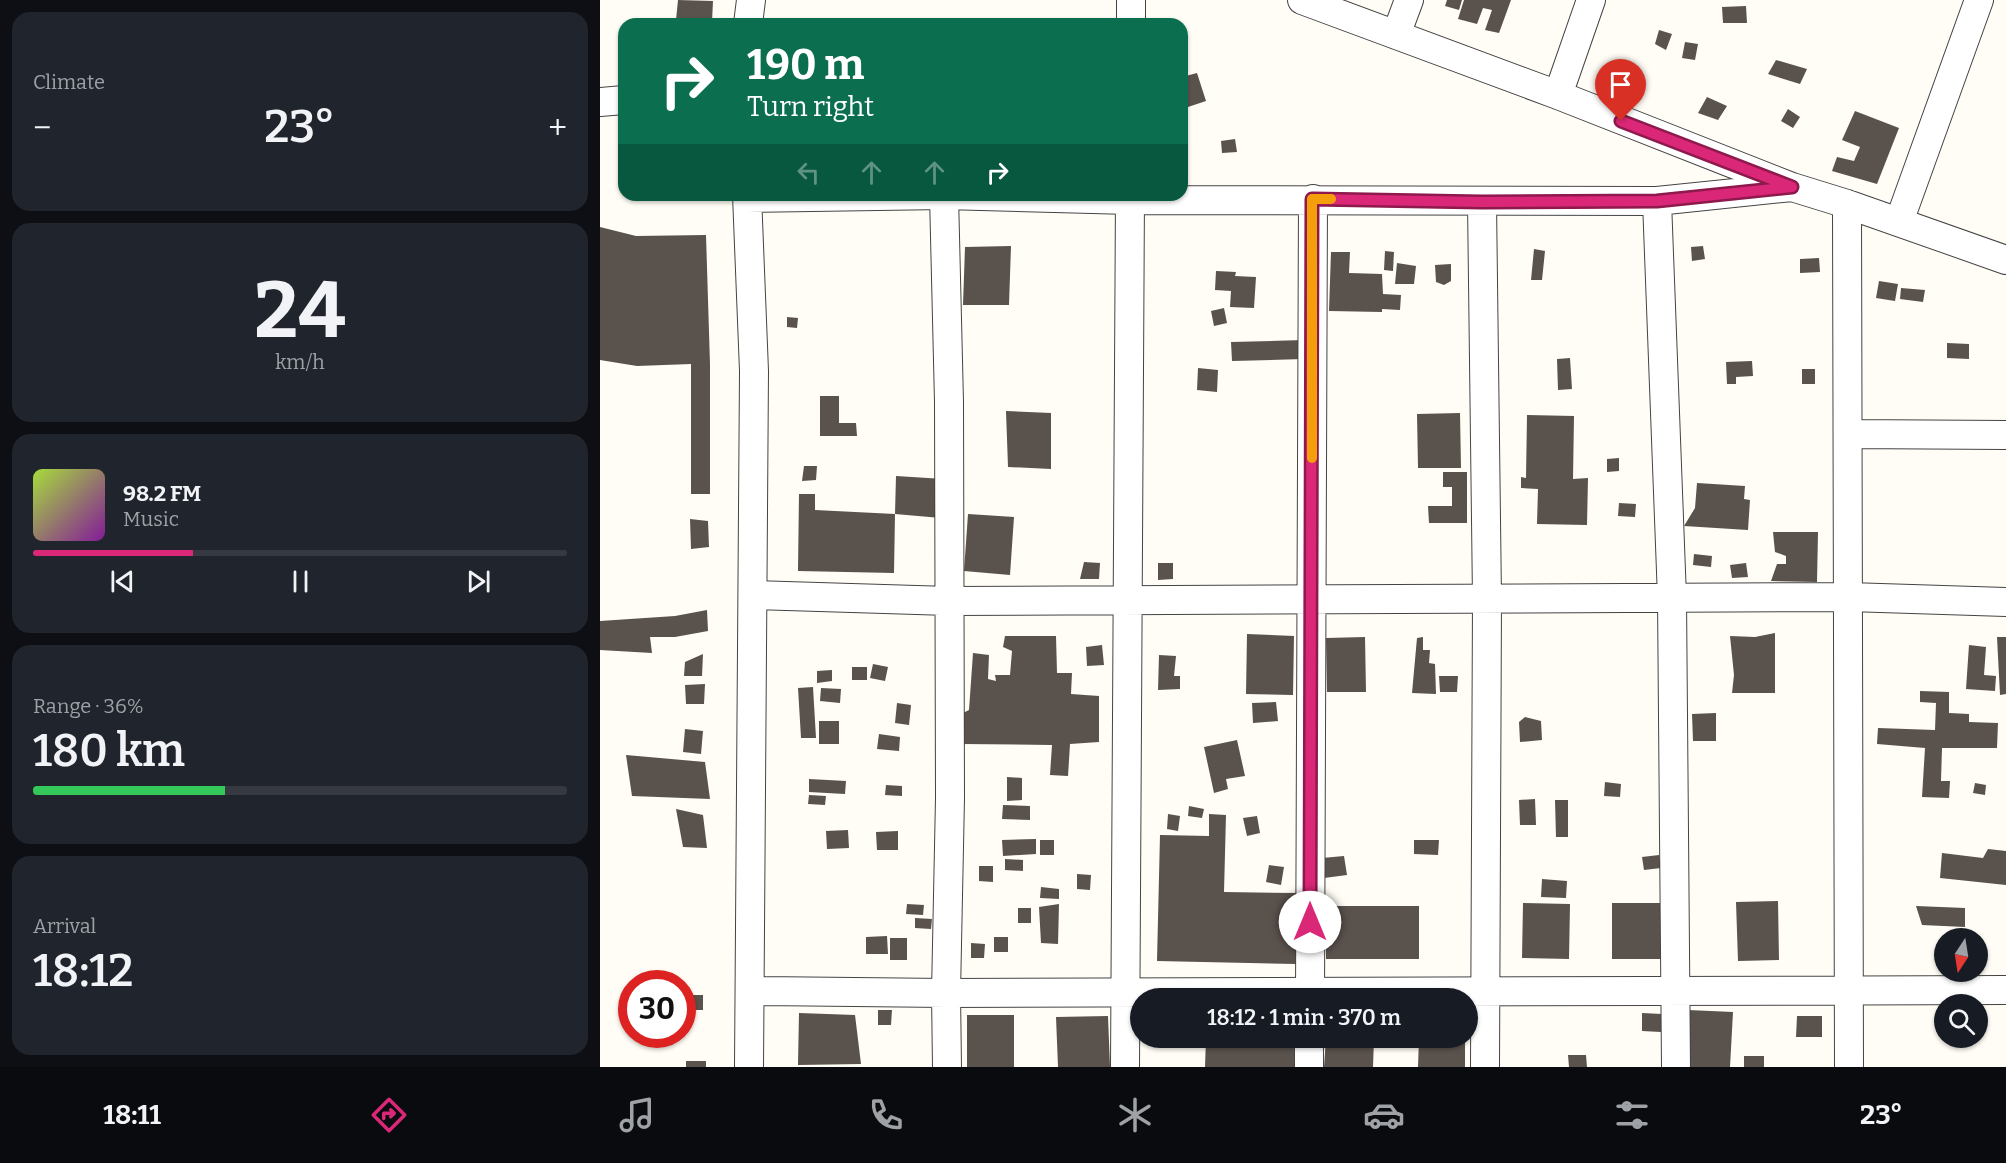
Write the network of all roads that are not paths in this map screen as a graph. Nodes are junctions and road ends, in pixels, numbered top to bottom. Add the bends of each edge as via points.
1 (750, 0) edge
2 (1131, 0) edge
3 (1302, 0) edge
4 (1409, 0) edge
5 (1592, 0) edge
6 (1979, 0) edge
7 (748, 18) edge
8 (1131, 18) edge
9 (1395, 35) junction
10 (1557, 96) junction
11 (618, 100) edge
12 (600, 102) edge
13 (1792, 187) junction
14 (1188, 198) edge
15 (1312, 199) junction
16 (747, 201) edge
17 (944, 201) edge
18 (1130, 201) edge
19 (1657, 201) junction
20 (1482, 202) junction
21 (1846, 204) junction
22 (1899, 222) junction
23 (2006, 260) edge
24 (1848, 434) junction
25 (2006, 435) edge
26 (753, 595) junction
27 (1849, 597) junction
28 (1672, 598) junction
29 (1487, 599) junction
30 (1312, 600) junction
31 (949, 601) junction
32 (1127, 601) junction
33 (2006, 602) edge
34 (1310, 988) edge
35 (1676, 990) junction
36 (1849, 990) junction
37 (2006, 990) edge
38 (750, 991) junction
39 (1125, 991) junction
40 (1130, 991) edge
41 (1478, 991) edge
42 (1485, 991) junction
43 (946, 993) junction
44 (1309, 1048) edge
45 (749, 1067) edge
46 (947, 1067) edge
47 (1125, 1067) edge
48 (1309, 1067) edge
49 (1485, 1067) edge
50 (1676, 1067) edge
51 (1849, 1067) edge

1 - 7 street
2 - 8 street
3 - 9 street
4 - 9 street
5 - 10 street
6 - 22 street
9 - 10 street
10 - 13 street
11 - 12 street
13 - 19 street
13 - 21 street
14 - 15 street
15 - 20 street
15 - 30 street
16 - 26 street via 754,370
17 - 31 street
18 - 32 street
19 - 20 street
19 - 28 street
20 - 29 street
21 - 22 street
21 - 24 street
22 - 23 street
24 - 25 street
24 - 27 street
26 - 31 street
26 - 38 street
27 - 28 street
27 - 33 street
27 - 36 street
28 - 29 street
28 - 35 street
29 - 30 street
29 - 42 street
30 - 32 street
30 - 34 street
31 - 32 street
31 - 43 street
32 - 39 street
35 - 36 street
35 - 42 street
35 - 50 street
36 - 37 street
36 - 51 street
38 - 43 street
38 - 45 street
39 - 40 street
39 - 43 street
39 - 47 street
41 - 42 street
42 - 49 street
43 - 46 street
44 - 48 street

